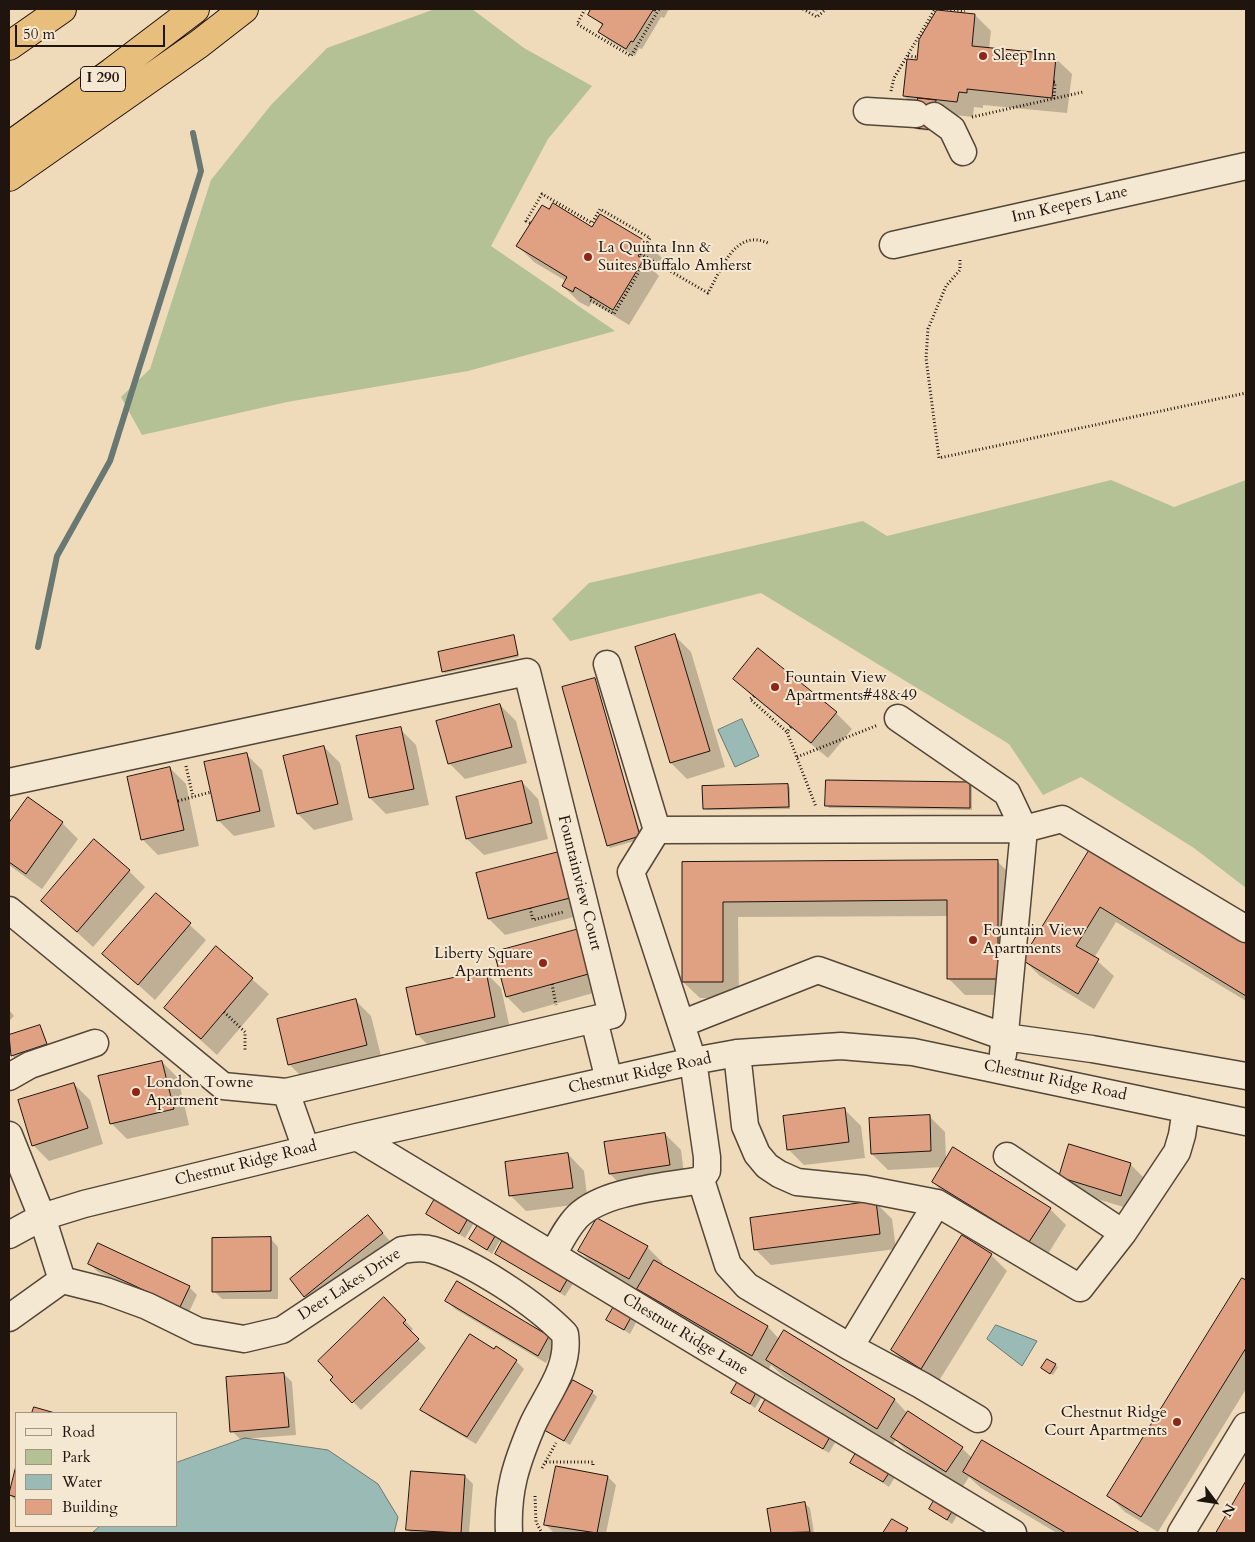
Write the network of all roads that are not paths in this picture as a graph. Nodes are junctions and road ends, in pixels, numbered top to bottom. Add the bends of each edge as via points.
1 (62, 9) edge
2 (195, 9) edge
3 (244, 9) edge
4 (9, 46) edge
5 (867, 111) dead end
6 (9, 146) edge
7 (962, 152) dead end
8 (1246, 166) edge
9 (9, 177) edge
10 (893, 244) dead end
11 (607, 664) dead end
12 (891, 720) road end
13 (9, 782) edge
14 (1024, 829) junction
15 (657, 830) junction
16 (9, 910) edge
17 (1246, 930) edge
18 (594, 1020) junction
19 (681, 1024) junction
20 (1005, 1038) junction
21 (95, 1043) dead end
22 (737, 1054) junction
23 (693, 1062) junction
24 (1002, 1069) junction
25 (1246, 1076) edge
26 (9, 1077) edge
27 (609, 1080) junction
28 (286, 1092) junction
29 (1186, 1109) junction
30 (1246, 1122) edge
31 (9, 1135) edge
32 (358, 1137) junction
33 (306, 1149) junction
34 (1007, 1156) dead end
35 (15, 1163) edge
36 (701, 1180) junction
37 (937, 1203) junction
38 (42, 1217) junction
39 (1123, 1233) junction
40 (9, 1234) edge
41 (553, 1255) junction
42 (62, 1280) junction
43 (9, 1318) edge
44 (850, 1347) junction
45 (978, 1419) dead end
46 (1246, 1426) edge
47 (509, 1533) edge
48 (1013, 1533) edge
49 (1181, 1533) edge

1 - 4 highway
2 - 6 highway, I 290
3 - 9 highway
5 - 7 street via 925,115 952,129
8 - 10 street, Inn Keepers Lane
11 - 15 street
12 - 14 street via 1007,793
13 - 18 street, Fountainview Court via 527,672 612,1015
14 - 15 street
14 - 17 street via 1062,819
14 - 20 street
15 - 19 street via 631,872
16 - 28 street via 223,1086
18 - 27 street
18 - 28 street
19 - 20 street via 818,970
19 - 23 street
20 - 24 street
20 - 25 street via 1092,1049
21 - 26 street via 30,1065
22 - 23 street, Chestnut Ridge Road
22 - 24 street, Chestnut Ridge Road via 841,1046 913,1052
22 - 37 street via 745,1126 758,1154 768,1166 797,1182
23 - 27 street, Chestnut Ridge Road
23 - 36 street via 708,1157 708,1171
24 - 29 street, Chestnut Ridge Road
27 - 32 street, Chestnut Ridge Road
28 - 33 street
29 - 30 street, Chestnut Ridge Road
29 - 39 street via 1177,1152
31 - 35 street
32 - 33 street, Chestnut Ridge Road
32 - 41 street, Chestnut Ridge Lane
33 - 38 street, Chestnut Ridge Road
34 - 39 street
35 - 38 street
36 - 41 street via 613,1197 592,1205 578,1217
36 - 44 street via 728,1265 736,1276
37 - 39 street via 1080,1288
37 - 44 street
38 - 40 street, Chestnut Ridge Road
38 - 42 street
41 - 48 street, Chestnut Ridge Lane
42 - 43 street
42 - 47 street, Deer Lakes Drive via 147,1306 198,1331 244,1339 282,1330 402,1250 432,1250 472,1268 531,1303 565,1334 567,1350 560,1371 533,1425 511,1483
44 - 45 street
46 - 49 street

